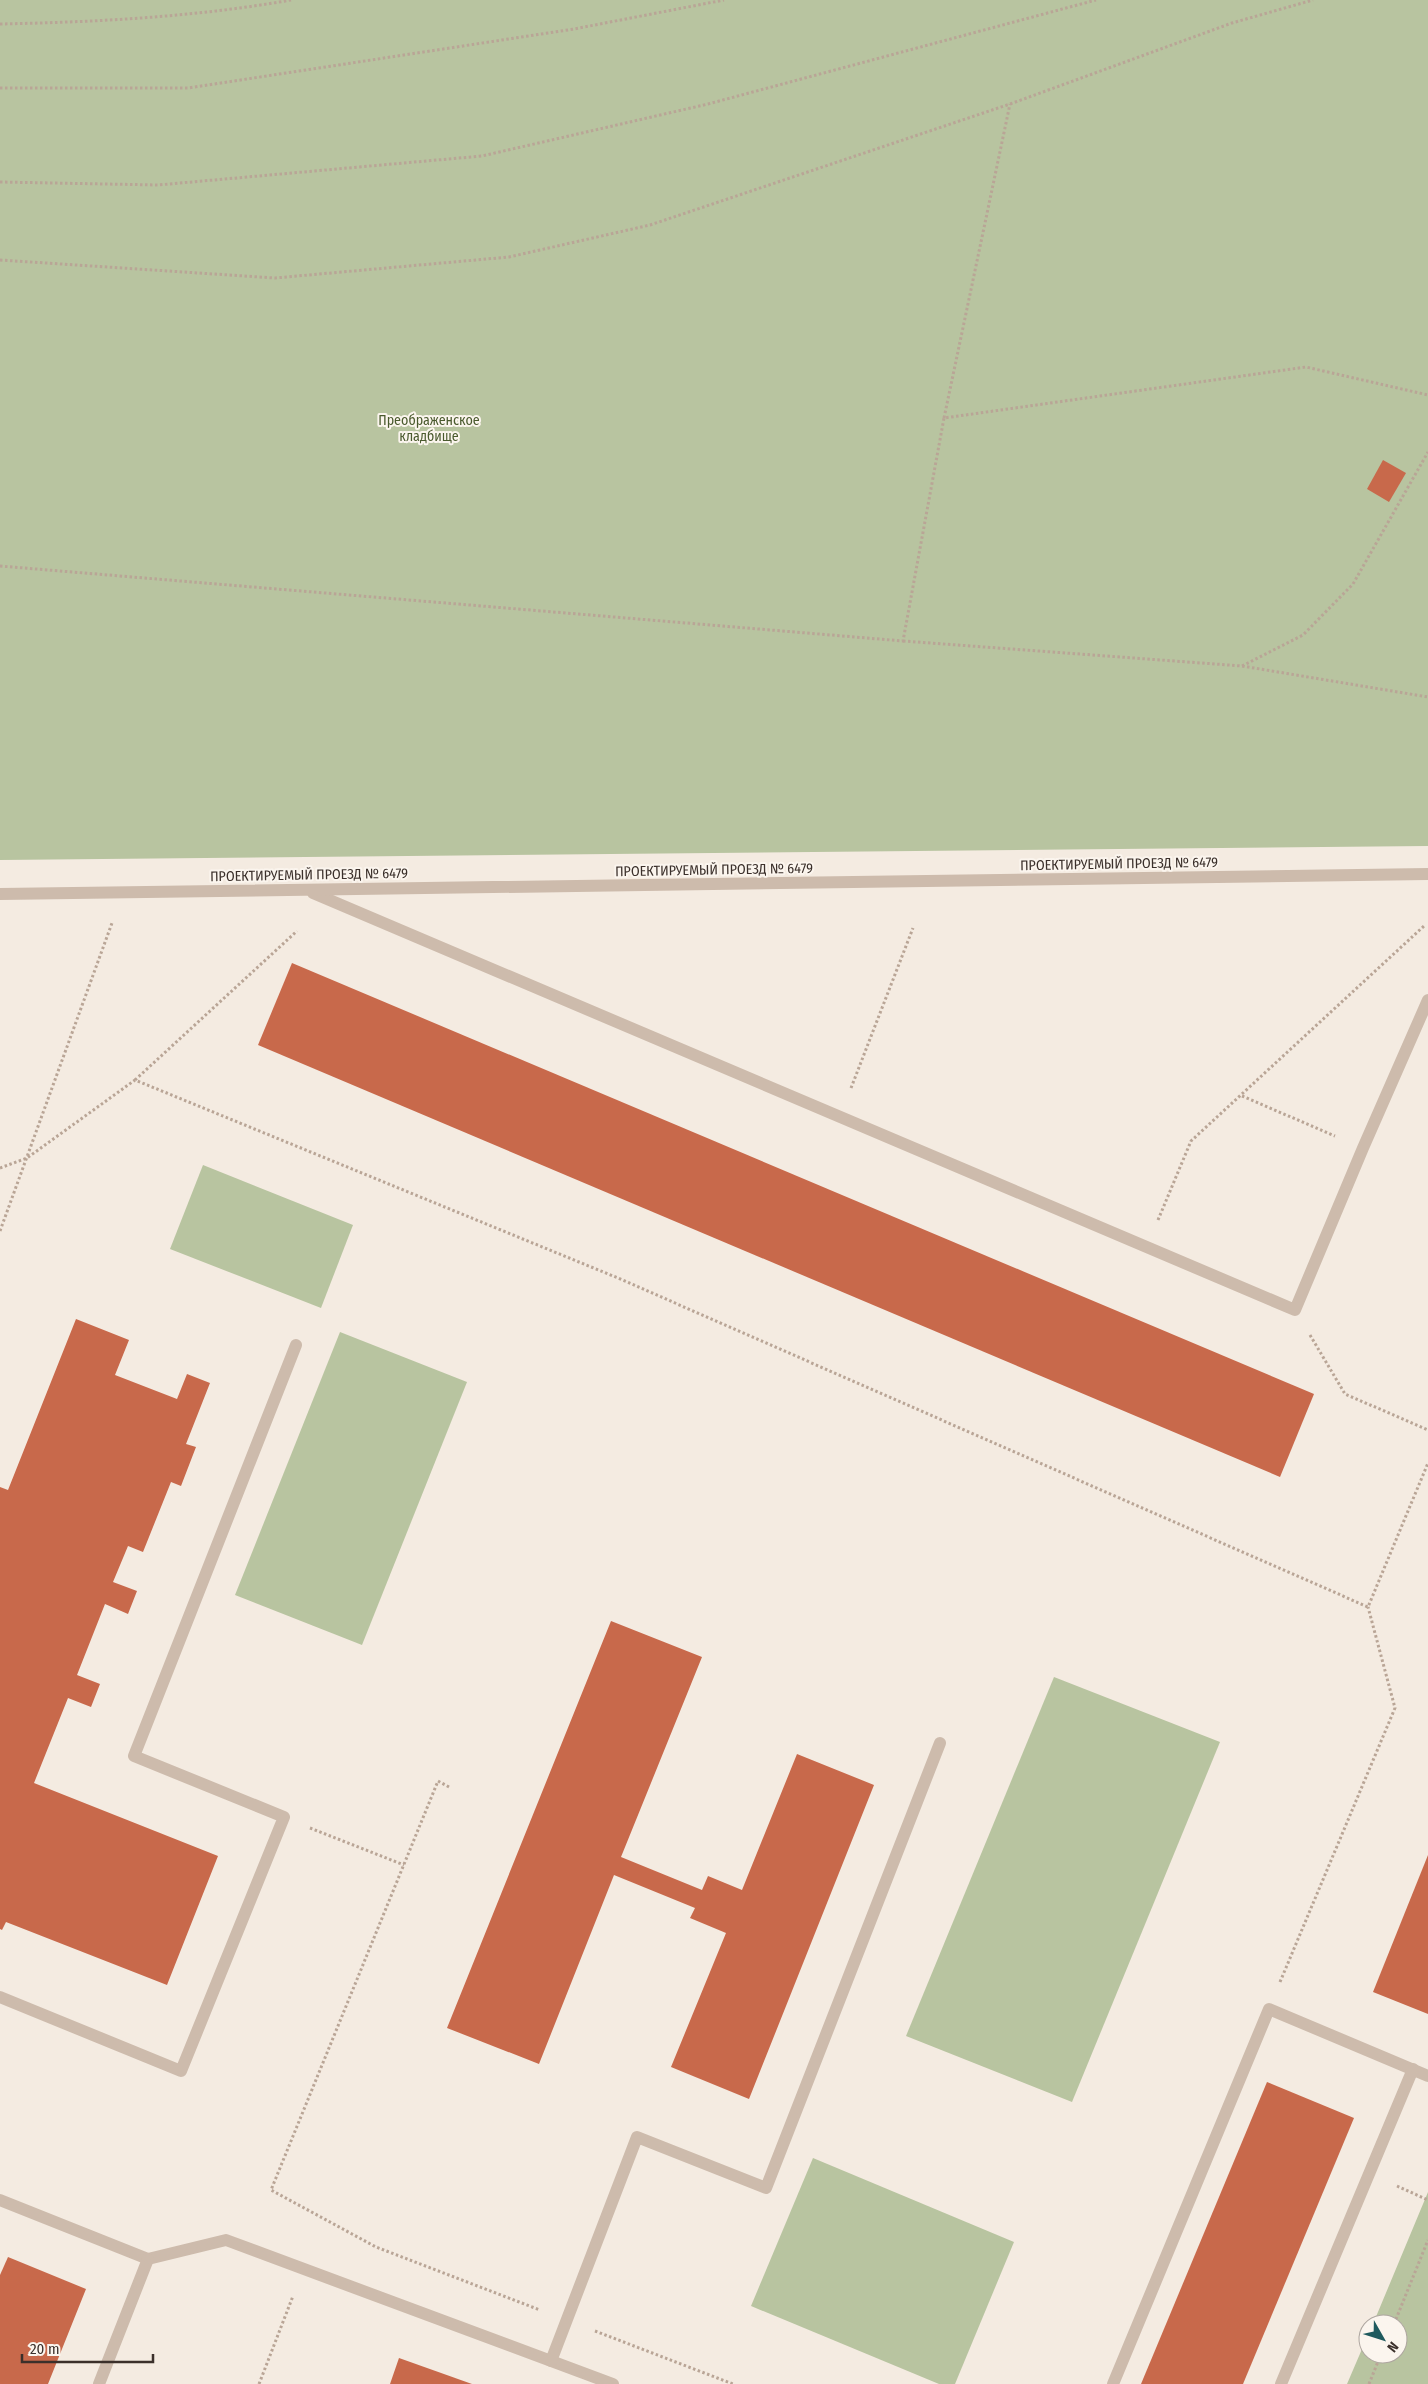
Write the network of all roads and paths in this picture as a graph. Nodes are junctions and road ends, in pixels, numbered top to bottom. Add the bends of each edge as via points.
1 (291, 0) edge
2 (724, 0) edge
3 (1096, 0) edge
4 (1312, 0) edge
5 (0, 24) edge
6 (0, 88) edge
7 (1010, 104) junction
8 (0, 182) edge
9 (0, 260) edge
10 (1428, 395) edge
11 (944, 418) junction
12 (1428, 452) edge
13 (0, 566) edge
14 (903, 640) junction
15 (1242, 666) junction
16 (1428, 697) edge
17 (1428, 874) edge
18 (309, 891) junction
19 (0, 894) edge
20 (1424, 926) dead end
21 (913, 928) dead end
22 (109, 931) dead end
23 (297, 931) dead end
24 (1428, 1000) edge
25 (135, 1080) junction
26 (1242, 1096) junction
27 (840, 1117) junction
28 (1363, 1148) junction
29 (27, 1158) junction
30 (0, 1168) edge
31 (0, 1231) edge
32 (1146, 1247) junction
33 (1295, 1310) junction
34 (296, 1345) dead end
35 (1428, 1430) edge
36 (1428, 1463) edge
37 (1368, 1607) junction
38 (940, 1743) dead end
39 (449, 1787) dead end
40 (330, 1836) dead end
41 (404, 1865) junction
42 (0, 1997) edge
43 (1269, 2009) junction
44 (1413, 2069) junction
45 (1428, 2076) edge
46 (1406, 2190) dead end
47 (0, 2200) edge
48 (1428, 2200) edge
49 (1428, 2240) edge
50 (148, 2259) junction
51 (304, 2269) junction
52 (1398, 2314) edge
53 (566, 2320) junction
54 (551, 2361) junction
55 (1377, 2364) edge
56 (99, 2384) edge
57 (259, 2384) edge
58 (613, 2384) edge
59 (733, 2384) edge
60 (1113, 2384) edge
61 (1282, 2384) edge
62 (1369, 2384) edge

1 - 5 path via 100,22
2 - 6 path via 574,29 188,88
3 - 8 path via 708,104 482,156 158,185
4 - 7 path via 1232,22
7 - 9 path via 650,225 509,257 274,278
7 - 11 path
10 - 11 path via 1306,367
11 - 14 path
12 - 15 path via 1353,584 1304,635
13 - 14 path
14 - 15 path
15 - 16 path
17 - 18 street, ПРОЕКТИРУЕМЫЙ ПРОЕЗД № 6479
18 - 19 street, ПРОЕКТИРУЕМЫЙ ПРОЕЗД № 6479
18 - 27 street
20 - 26 path
21 - 27 path
22 - 29 path
23 - 25 path
24 - 28 street
25 - 29 path
25 - 37 path via 618,1278
26 - 28 path
26 - 32 path via 1191,1141
27 - 32 street
28 - 33 street
29 - 30 path
29 - 31 path
32 - 33 street
33 - 35 path via 1345,1394
34 - 42 street via 134,1756 284,1817 181,2071
36 - 37 path
37 - 43 path via 1395,1708
38 - 53 street via 766,2188 637,2137
39 - 41 path via 438,1781
40 - 41 path
41 - 53 path via 271,2190 376,2247
43 - 44 street
43 - 60 street
44 - 45 street
44 - 61 street
46 - 48 path
47 - 50 street
49 - 52 path
50 - 51 street via 226,2240
50 - 56 street
51 - 54 street
51 - 57 path
53 - 54 street
53 - 59 path
54 - 58 street
55 - 62 path

